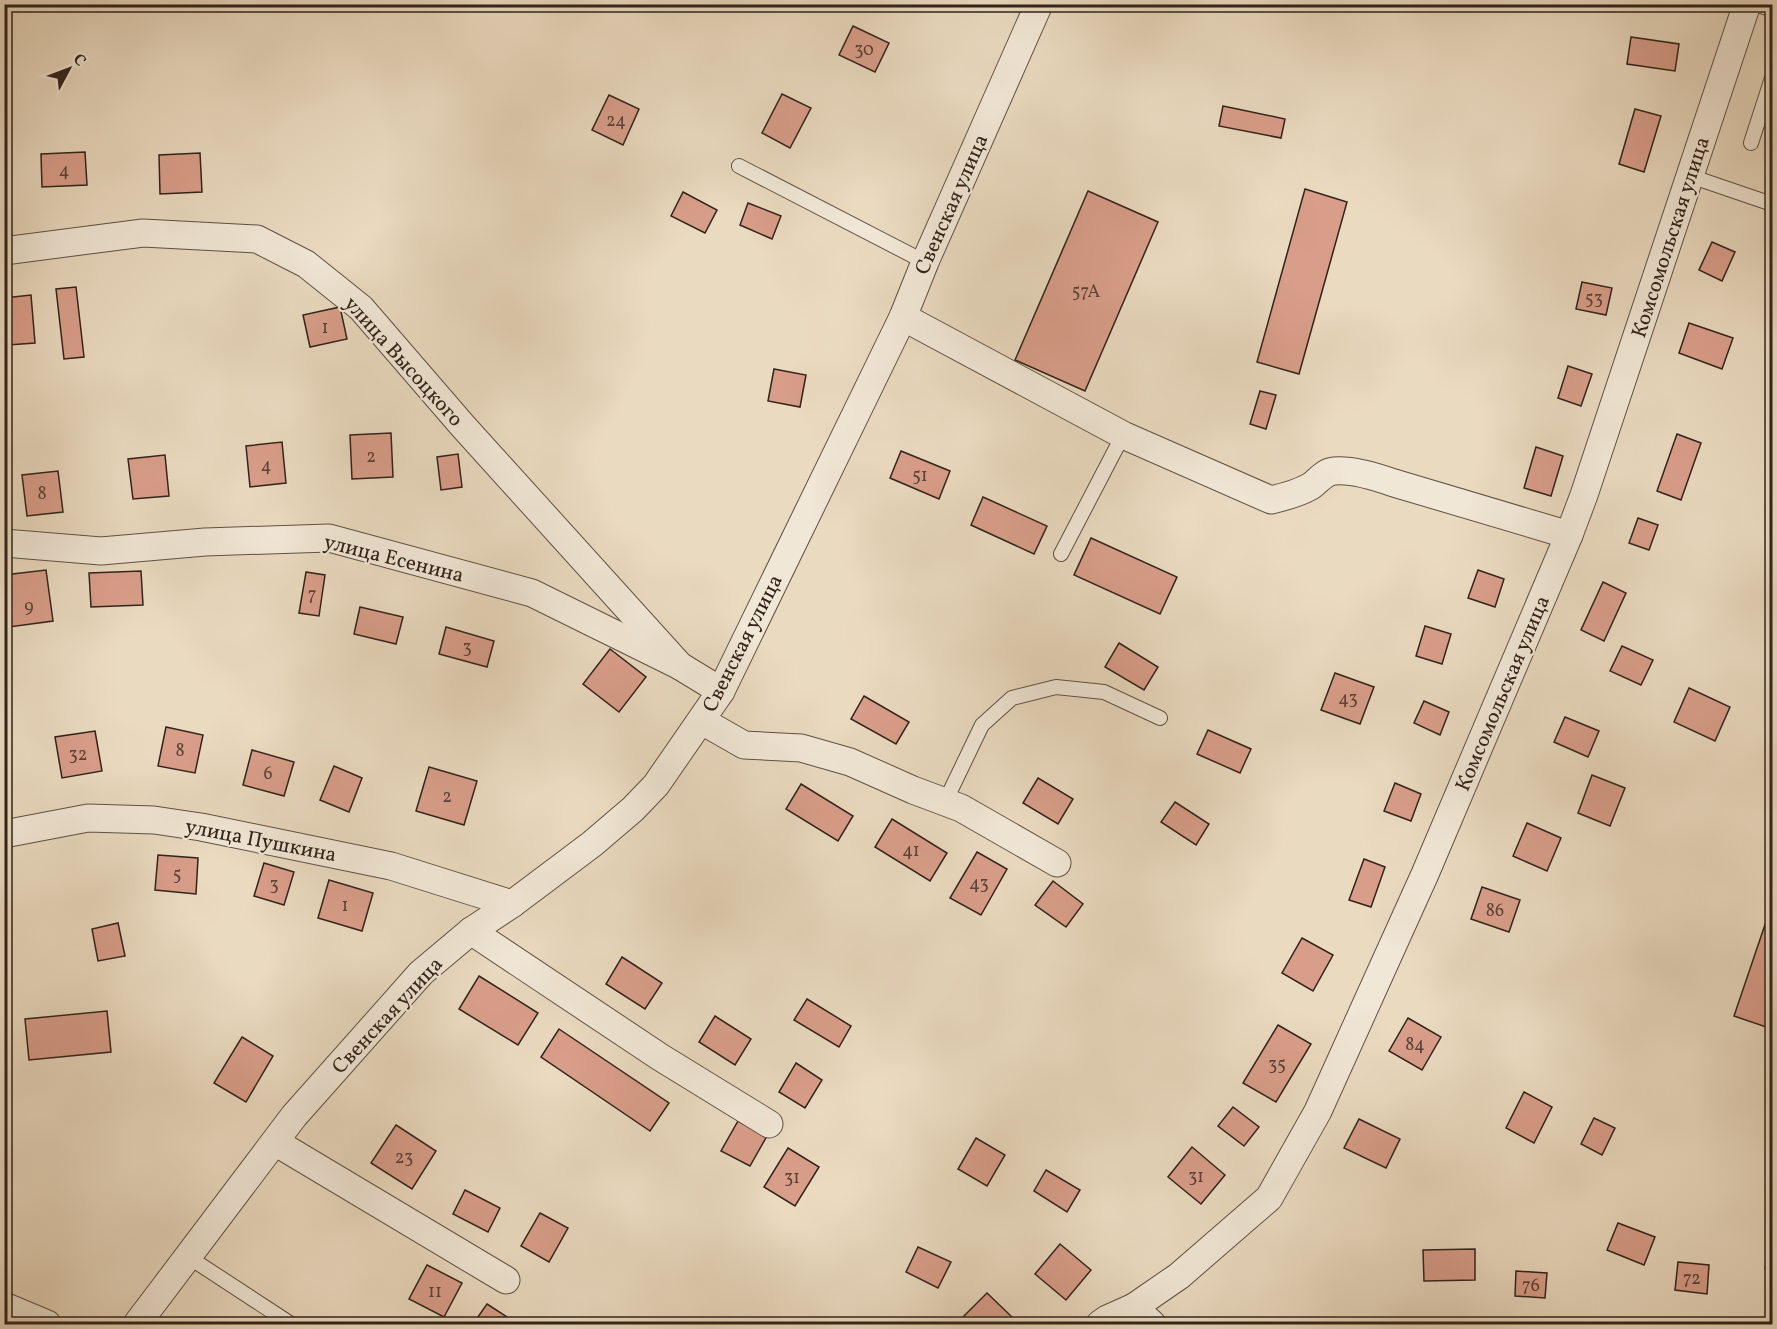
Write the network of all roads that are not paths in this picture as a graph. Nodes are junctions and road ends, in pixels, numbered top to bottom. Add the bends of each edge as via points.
1 (1040, 4) edge
2 (1748, 4) edge
3 (1756, 4) edge
4 (1773, 10) edge
5 (1773, 78) edge
6 (1751, 143) dead end
7 (740, 166) dead end
8 (1690, 176) junction
9 (1773, 204) edge
10 (4, 251) edge
11 (925, 262) junction
12 (903, 317) junction
13 (1123, 435) junction
14 (1569, 535) junction
15 (4, 543) edge
16 (1061, 554) dead end
17 (680, 666) junction
18 (721, 691) junction
19 (1160, 718) dead end
20 (702, 721) junction
21 (945, 802) junction
22 (4, 834) edge
23 (1057, 863) dead end
24 (512, 904) junction
25 (471, 931) junction
26 (769, 1124) dead end
27 (275, 1142) junction
28 (187, 1256) junction
29 (506, 1280) dead end
30 (4, 1306) edge
31 (1143, 1316) edge
32 (47, 1324) edge
33 (137, 1324) edge
34 (291, 1324) edge
35 (1101, 1324) edge

1 - 11 street, Свенская улица
2 - 8 street, Комсомольская улица
3 - 4 lane
5 - 6 lane
7 - 11 lane
8 - 9 lane
8 - 14 street, Комсомольская улица
10 - 17 street, улица Высоцкого via 143,233 257,239 306,264 361,308
11 - 12 street, Свенская улица
12 - 13 street
12 - 18 street, Свенская улица
13 - 14 street via 1270,500 1312,486 1332,470 1371,474
13 - 16 lane
14 - 31 street, Комсомольская улица via 1425,874 1318,1111 1269,1198 1179,1276
15 - 17 street, улица Есенина via 101,551 205,542 329,538 532,593
17 - 18 street, улица Есенина
18 - 20 street, Свенская улица
19 - 21 lane via 1104,692 1056,687 1012,698 982,725
20 - 21 street via 744,745 801,748 840,759
20 - 24 street, Свенская улица via 656,785 633,809
21 - 23 street
22 - 24 street, улица Пушкина via 88,818 201,826 391,866
24 - 25 street, Свенская улица
25 - 26 street via 660,1057
25 - 27 street, Свенская улица via 421,973
27 - 28 street, Свенская улица
27 - 29 street
28 - 33 street, Свенская улица
28 - 34 lane
30 - 32 street
31 - 35 street, Комсомольская улица via 1107,1319

